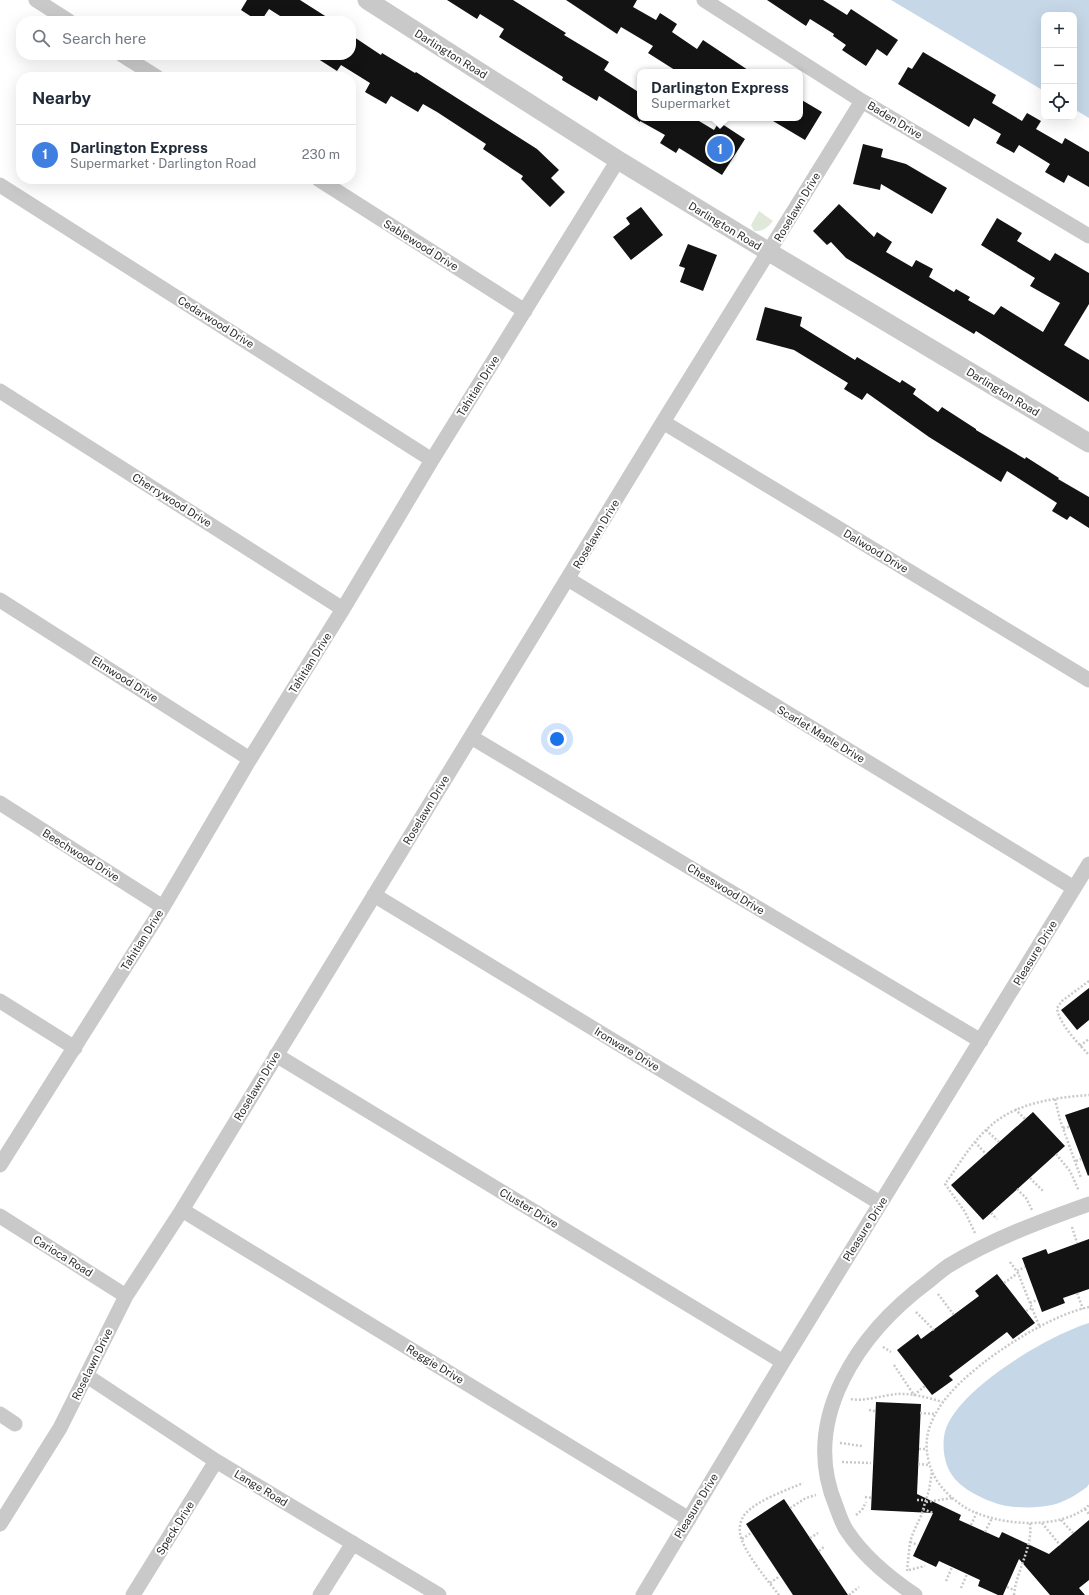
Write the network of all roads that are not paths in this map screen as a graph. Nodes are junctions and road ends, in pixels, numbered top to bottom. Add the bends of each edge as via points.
1 (36, 0) edge
2 (367, 0) edge
3 (704, 0) edge
4 (61, 16) edge
5 (130, 60) edge
6 (149, 72) edge
7 (862, 101) junction
8 (618, 160) junction
9 (326, 184) edge
10 (0, 185) edge
11 (1089, 236) edge
12 (769, 252) junction
13 (525, 310) junction
14 (0, 391) edge
15 (663, 422) junction
16 (1089, 443) edge
17 (432, 460) junction
18 (568, 579) junction
19 (0, 600) edge
20 (343, 609) junction
21 (1089, 680) edge
22 (471, 736) junction
23 (250, 759) junction
24 (0, 803) edge
25 (1089, 864) edge
26 (1074, 888) junction
27 (374, 895) junction
28 (163, 907) junction
29 (0, 1002) edge
30 (981, 1041) junction
31 (75, 1048) junction
32 (276, 1055) junction
33 (0, 1165) edge
34 (880, 1203) junction
35 (1088, 1205) edge
36 (182, 1210) junction
37 (0, 1216) edge
38 (126, 1296) junction
39 (783, 1362) junction
40 (87, 1376) junction
41 (0, 1414) edge
42 (16, 1424) dead end
43 (216, 1461) junction
44 (688, 1519) junction
45 (0, 1524) edge
46 (353, 1543) junction
47 (133, 1595) edge
48 (320, 1595) edge
49 (438, 1595) edge
50 (643, 1595) edge
51 (915, 1595) edge

1 - 4 street
2 - 8 street, Darlington Road
3 - 7 street, Baden Drive
5 - 6 street
7 - 11 street, Baden Drive
7 - 12 street, Roselawn Drive
8 - 12 street, Darlington Road
8 - 13 street, Tahitian Drive
9 - 13 street, Sablewood Drive
10 - 17 street, Cedarwood Drive
12 - 15 street, Roselawn Drive
12 - 16 street, Darlington Road
13 - 17 street, Tahitian Drive
14 - 20 street, Cherrywood Drive
15 - 18 street, Roselawn Drive
15 - 21 street, Dalwood Drive
17 - 20 street, Tahitian Drive
18 - 22 street, Roselawn Drive
18 - 26 street, Scarlet Maple Drive
19 - 23 street, Elmwood Drive
20 - 23 street, Tahitian Drive
22 - 27 street, Roselawn Drive
22 - 30 street, Chesswood Drive
23 - 28 street, Tahitian Drive
24 - 28 street, Beechwood Drive
25 - 26 street, Pleasure Drive
26 - 30 street, Pleasure Drive
27 - 32 street, Roselawn Drive
27 - 34 street, Ironware Drive
28 - 31 street, Tahitian Drive
29 - 31 street
30 - 34 street, Pleasure Drive
31 - 33 street, Tahitian Drive
32 - 36 street, Roselawn Drive
32 - 39 street, Cluster Drive
34 - 39 street, Pleasure Drive
35 - 51 street via 1038,1222 983,1248 947,1267 928,1281 885,1319 869,1339 852,1364 830,1408 825,1434 825,1462 830,1492 846,1531 868,1556 902,1577
36 - 38 street, Roselawn Drive
36 - 44 street, Reggie Drive
37 - 38 street, Carioca Road
38 - 40 street, Roselawn Drive
39 - 44 street, Pleasure Drive
40 - 43 street, Lange Road
40 - 45 street, Roselawn Drive via 60,1428
41 - 42 street
43 - 46 street, Lange Road
43 - 47 street, Speck Drive
44 - 50 street, Pleasure Drive
46 - 48 street
46 - 49 street, Lange Road

